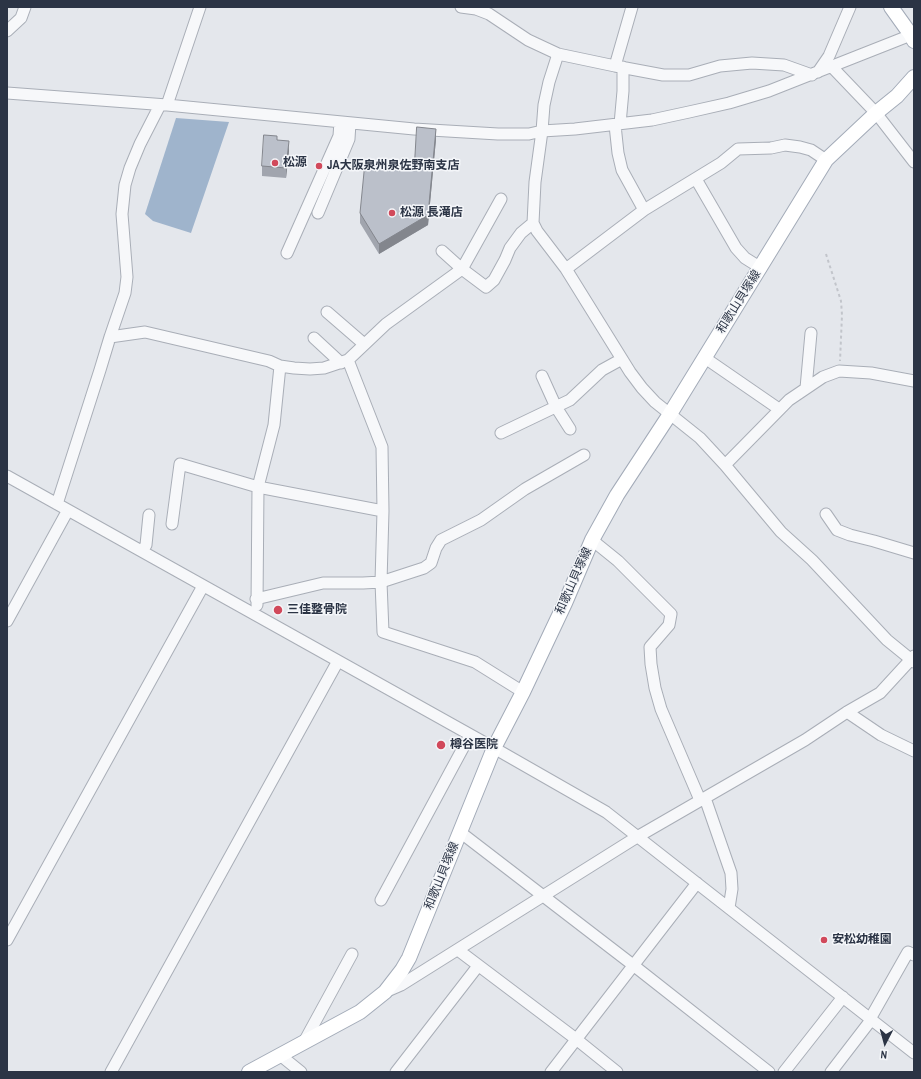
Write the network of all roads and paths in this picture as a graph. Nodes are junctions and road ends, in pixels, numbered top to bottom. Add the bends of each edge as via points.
1 (25, 7) edge
2 (200, 7) edge
3 (461, 7) edge
4 (632, 7) edge
5 (850, 7) edge
6 (891, 7) edge
7 (477, 8) edge
8 (7, 31) edge
9 (913, 37) edge
10 (558, 54) junction
11 (619, 67) junction
12 (832, 67) junction
13 (815, 74) junction
14 (914, 77) edge
15 (7, 93) edge
16 (164, 105) junction
17 (876, 113) junction
18 (345, 122) junction
19 (617, 125) junction
20 (542, 130) junction
21 (826, 160) junction
22 (914, 162) edge
23 (696, 179) junction
24 (500, 199) dead end
25 (644, 210) junction
26 (318, 213) dead end
27 (533, 223) junction
28 (442, 251) dead end
29 (287, 253) dead end
30 (826, 254) dead end
31 (761, 268) junction
32 (462, 269) junction
33 (566, 269) junction
34 (327, 312) dead end
35 (811, 333) dead end
36 (110, 337) junction
37 (314, 338) dead end
38 (364, 344) junction
39 (705, 358) junction
40 (622, 359) junction
41 (345, 361) junction
42 (280, 366) junction
43 (839, 371) junction
44 (542, 376) dead end
45 (914, 381) edge
46 (806, 388) junction
47 (556, 407) junction
48 (779, 409) junction
49 (670, 414) junction
50 (570, 429) dead end
51 (502, 433) dead end
52 (584, 455) dead end
53 (724, 465) junction
54 (7, 476) edge
55 (258, 487) junction
56 (57, 504) junction
57 (68, 510) junction
58 (383, 511) junction
59 (826, 514) dead end
60 (148, 515) dead end
61 (172, 524) dead end
62 (592, 540) junction
63 (142, 551) junction
64 (914, 553) edge
65 (381, 582) junction
66 (203, 586) junction
67 (256, 599) junction
68 (257, 616) junction
69 (7, 621) edge
70 (913, 659) edge
71 (338, 661) junction
72 (523, 692) junction
73 (847, 712) junction
74 (470, 735) junction
75 (494, 748) junction
76 (914, 751) edge
77 (702, 799) junction
78 (460, 832) junction
79 (637, 837) junction
80 (697, 883) junction
81 (543, 896) junction
82 (381, 900) dead end
83 (729, 908) junction
84 (7, 940) edge
85 (458, 950) junction
86 (352, 954) dead end
87 (914, 955) edge
88 (633, 965) junction
89 (478, 966) junction
90 (385, 992) junction
91 (843, 997) junction
92 (870, 1019) junction
93 (576, 1039) junction
94 (304, 1042) junction
95 (912, 1048) edge
96 (280, 1055) junction
97 (111, 1072) edge
98 (249, 1072) edge
99 (301, 1072) edge
100 (396, 1072) edge
101 (551, 1072) edge
102 (617, 1072) edge
103 (769, 1072) edge
104 (784, 1072) edge
105 (831, 1072) edge

1 - 8 street via 21,18
2 - 16 street
3 - 7 street
4 - 11 street
5 - 13 street via 829,56
6 - 9 main road
7 - 10 street via 528,40
9 - 12 street
10 - 11 street
10 - 20 street via 544,105
11 - 13 street via 663,75 689,75 720,66 752,63 784,66
11 - 19 street via 623,92
12 - 13 street
12 - 17 street
13 - 19 street via 730,103
14 - 17 main road, 和歌山貝塚線 via 897,96
15 - 16 street
16 - 18 street
16 - 36 street via 138,150 125,185 122,214 125,293
17 - 21 main road, 和歌山貝塚線
17 - 22 street
18 - 20 street via 498,134 529,134
18 - 26 street via 349,139
18 - 29 street
19 - 20 street
19 - 25 street via 622,170
20 - 27 street
21 - 23 street via 811,150 785,145 738,149
21 - 31 main road, 和歌山貝塚線
23 - 25 street
23 - 31 street via 736,248 744,258
24 - 32 street
25 - 33 street
27 - 32 street via 521,233 510,248 494,280 486,287
27 - 33 street
28 - 32 street
30 - 43 path via 841,301
31 - 39 main road, 和歌山貝塚線
32 - 38 street via 386,324
33 - 40 street
34 - 38 street
35 - 46 street
36 - 42 street via 145,332 269,361
36 - 56 street
37 - 41 street
38 - 41 street
39 - 48 street
39 - 49 main road, 和歌山貝塚線
40 - 47 street via 602,370 570,400
40 - 49 street via 642,388
41 - 42 street via 324,368
41 - 58 street via 382,447
42 - 55 street via 274,425
43 - 45 street via 871,373
43 - 46 street
44 - 47 street
46 - 48 street
47 - 50 street
47 - 51 street
48 - 53 street
49 - 53 street via 700,438
49 - 62 main road, 和歌山貝塚線
52 - 65 street via 525,489 481,520 441,540 431,563 424,568
53 - 70 street via 781,532 812,560 887,640
54 - 56 street
55 - 58 street
55 - 61 street via 180,464
55 - 67 street
56 - 57 street
57 - 63 street
57 - 69 street
58 - 65 street
59 - 64 street via 838,530
60 - 63 street via 146,545
62 - 72 main road, 和歌山貝塚線
62 - 77 street via 618,561 671,614 669,625 650,647 655,688 661,709
63 - 66 street
65 - 67 street via 323,583
65 - 72 street via 383,632 475,662
66 - 68 street
66 - 84 street
67 - 68 street
68 - 71 street
70 - 73 street via 880,693
71 - 74 street
71 - 97 street
72 - 75 main road, 和歌山貝塚線
73 - 76 street via 881,735
73 - 77 street via 805,740
74 - 75 street
74 - 82 street
75 - 78 main road, 和歌山貝塚線
75 - 79 street via 606,812
77 - 79 street
77 - 83 street via 731,873
78 - 81 street
78 - 90 main road, 和歌山貝塚線 via 409,958
79 - 80 street
79 - 81 street
80 - 83 street
80 - 88 street
81 - 85 street
81 - 88 street
83 - 91 street
85 - 89 street
85 - 90 street
86 - 94 street
87 - 92 street via 908,952
88 - 93 street
88 - 103 street
89 - 93 street
89 - 100 street
90 - 94 main road, 和歌山貝塚線 via 360,1012
91 - 92 street
91 - 104 street
92 - 95 street
92 - 105 street
93 - 101 street
93 - 102 street
94 - 96 main road, 和歌山貝塚線
96 - 98 main road, 和歌山貝塚線
96 - 99 street

